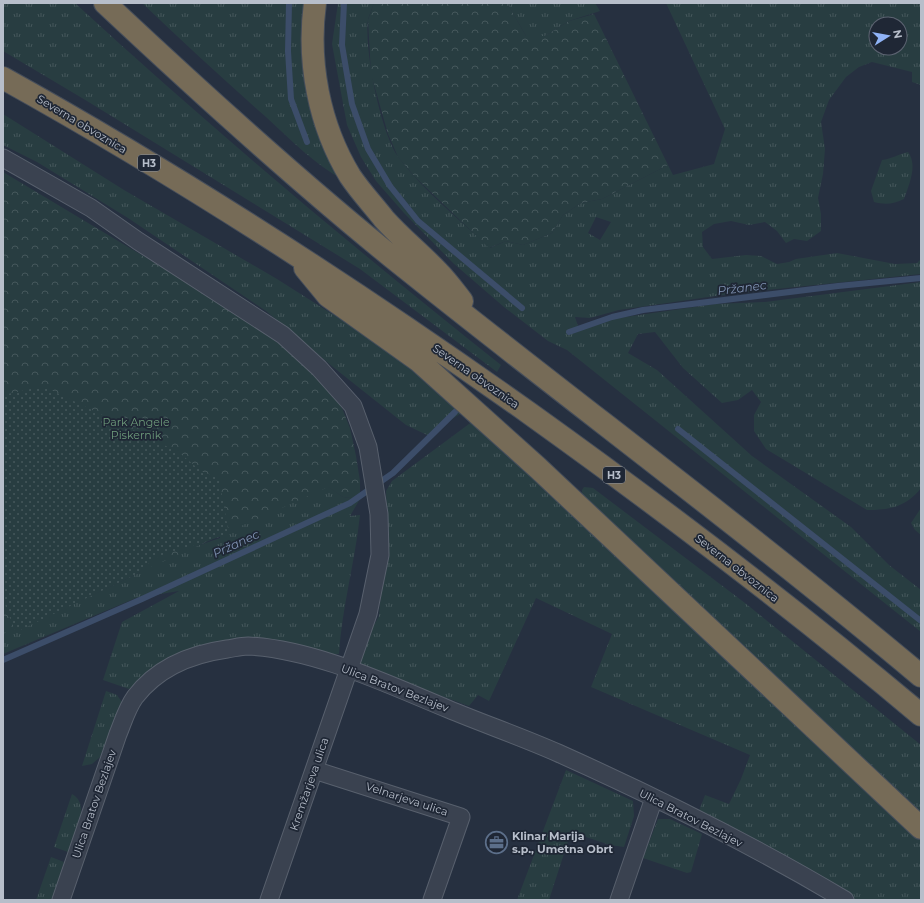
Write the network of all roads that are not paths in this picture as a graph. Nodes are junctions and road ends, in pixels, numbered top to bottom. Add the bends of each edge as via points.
1 (105, 3) edge
2 (315, 3) edge
3 (3, 78) edge
4 (3, 158) edge
5 (293, 252) junction
6 (488, 333) junction
7 (349, 668) junction
8 (921, 676) edge
9 (921, 715) edge
10 (314, 770) junction
11 (654, 798) junction
12 (921, 828) edge
13 (61, 900) edge
14 (270, 900) edge
15 (432, 900) edge
16 (620, 900) edge
17 (845, 900) edge

1 - 6 highway via 315,192
2 - 6 highway via 312,33 313,67 325,118 350,177 385,220 440,274
3 - 5 highway, Severna obvoznica / H3 via 168,174
4 - 7 street via 91,208 283,335 319,368 353,406 368,447 379,514 380,555 368,614
5 - 9 highway, Severna obvoznica / H3 via 474,374 654,504
5 - 12 highway via 328,296 419,361 473,409
6 - 8 highway via 847,614
7 - 10 street, Kremžarjeva ulica
7 - 11 street, Ulica Bratov Bezlajev via 556,752
7 - 13 street, Ulica Bratov Bezlajev via 277,649 246,646 204,652 170,665 149,682 128,709
10 - 14 street, Kremžarjeva ulica
10 - 15 street, Velnarjeva ulica via 461,817
11 - 16 street
11 - 17 street, Ulica Bratov Bezlajev via 807,877

